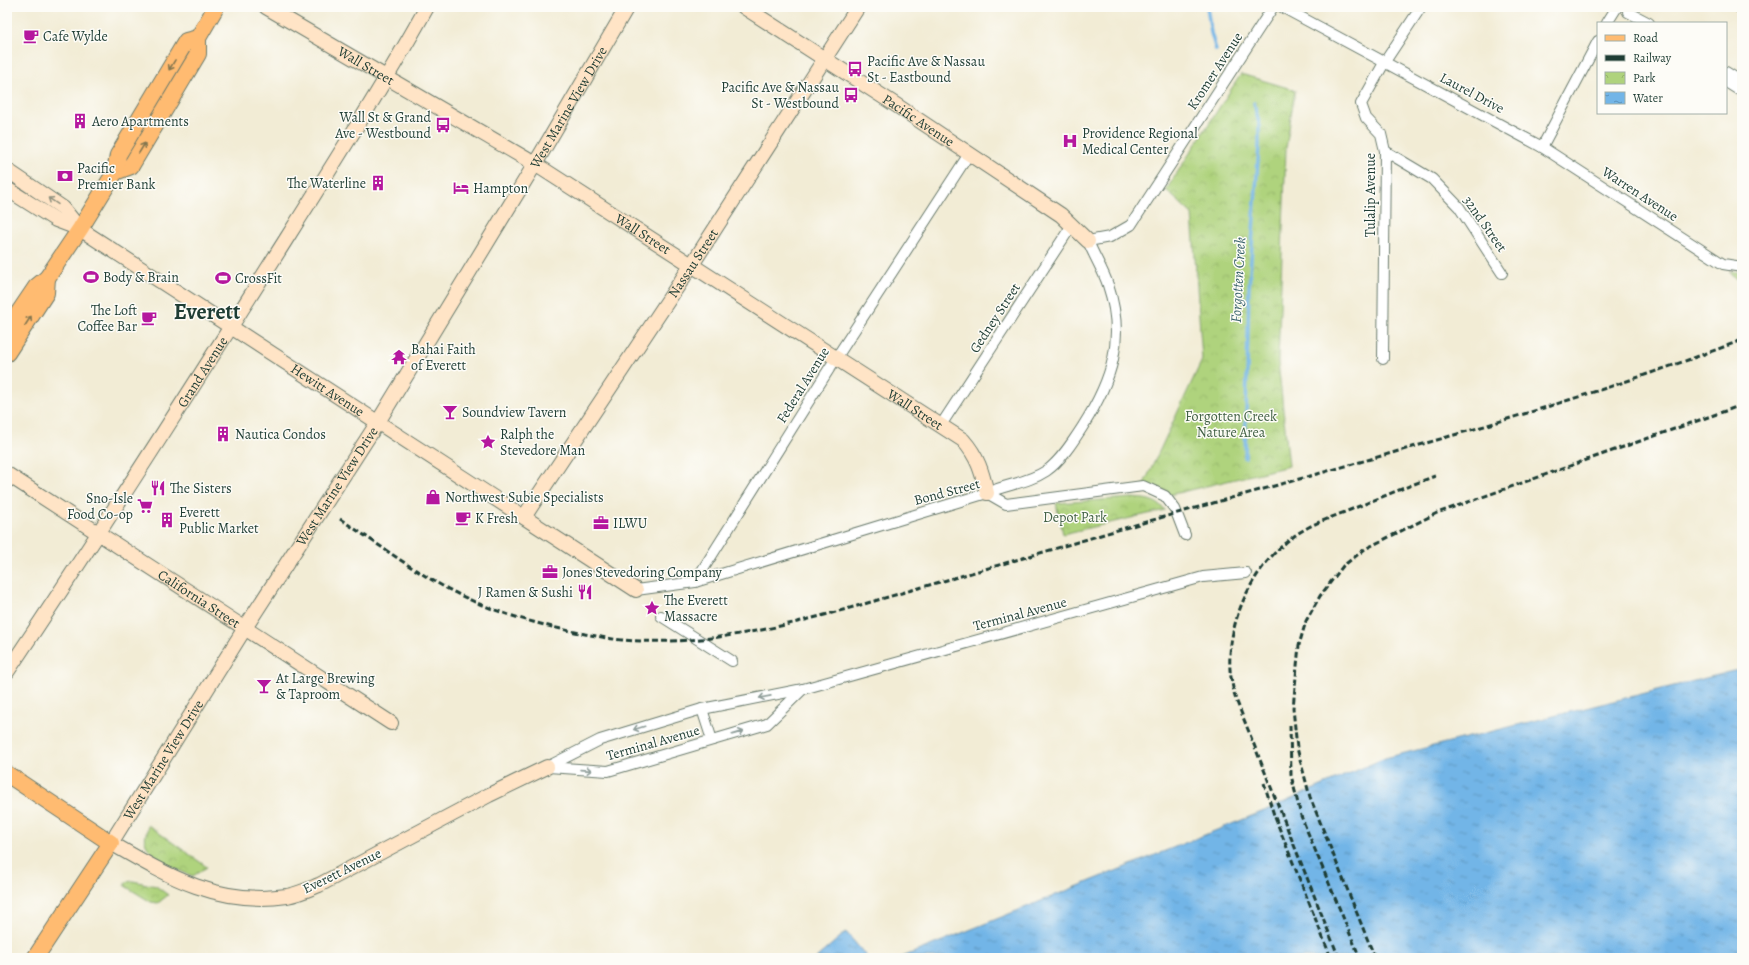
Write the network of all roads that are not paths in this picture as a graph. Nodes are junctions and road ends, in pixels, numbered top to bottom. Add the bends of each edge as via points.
1 (216, 7) edge
2 (266, 7) edge
3 (428, 7) edge
4 (627, 7) edge
5 (744, 7) edge
6 (858, 7) edge
7 (1273, 7) edge
8 (1282, 7) edge
9 (1421, 7) edge
10 (1617, 7) edge
11 (1738, 7) edge
12 (1742, 9) edge
13 (1627, 10) edge
14 (1608, 22) edge
15 (1636, 22) edge
16 (1647, 22) edge
17 (1597, 43) edge
18 (825, 60) junction
19 (1384, 63) junction
20 (1727, 73) edge
21 (387, 78) junction
22 (1742, 82) edge
23 (1727, 83) edge
24 (1742, 92) edge
25 (1542, 147) junction
26 (1385, 151) junction
27 (968, 154) junction
28 (535, 164) junction
29 (7, 170) edge
30 (7, 189) edge
31 (1072, 225) junction
32 (80, 229) junction
33 (1088, 241) junction
34 (691, 266) junction
35 (1742, 267) edge
36 (1502, 273) dead end
37 (47, 278) junction
38 (231, 327) junction
39 (7, 330) edge
40 (7, 353) edge
41 (836, 358) junction
42 (1383, 359) dead end
43 (378, 422) junction
44 (941, 425) junction
45 (7, 474) edge
46 (987, 493) junction
47 (524, 517) junction
48 (99, 533) junction
49 (1185, 535) dead end
50 (1246, 574) dead end
51 (695, 582) junction
52 (636, 590) joint
53 (662, 616) dead end
54 (245, 628) junction
55 (732, 661) dead end
56 (7, 672) edge
57 (803, 689) junction
58 (702, 709) junction
59 (391, 723) dead end
60 (712, 740) junction
61 (547, 767) junction
62 (7, 774) edge
63 (111, 843) junction
64 (35, 958) edge

1 - 32 main road via 198,38 198,54 131,166 115,172
2 - 21 street, Wall Street
3 - 21 street, Grand Avenue
4 - 28 street, West Marine View Drive
5 - 18 street, Pacific Avenue
6 - 18 street, Nassau Street
7 - 33 street, Kromer Avenue via 1131,225 1110,237
8 - 19 street, Laurel Drive
9 - 19 street, Tulalip Avenue
10 - 14 street
11 - 12 street
13 - 15 street
13 - 16 street
17 - 25 street
18 - 27 street, Pacific Avenue
18 - 34 street, Nassau Street
19 - 25 street, Laurel Drive
19 - 26 street, Tulalip Avenue via 1361,104 1366,118 1381,134
20 - 22 street
21 - 28 street, Wall Street
21 - 38 street, Grand Avenue
23 - 24 street
25 - 35 street, Warren Avenue via 1723,264
26 - 36 street, 32nd Street via 1432,179 1454,201
26 - 42 street, Tulalip Avenue
27 - 31 street, Pacific Avenue via 1061,215
27 - 41 street, Federal Avenue
28 - 34 street, Wall Street
28 - 43 street, West Marine View Drive
32 -> 29 street, Hewitt Avenue via 63,208
30 - 32 street, Hewitt Avenue via 56,220
31 - 33 street, Pacific Avenue
31 - 44 street, Gedney Street
32 - 37 main road
32 - 38 street, Hewitt Avenue
33 - 46 street via 1108,284 1117,322 1115,356 1104,387 1072,443 1048,470 1028,481 1002,486
34 - 41 street, Wall Street
34 - 47 street, Nassau Street
37 - 39 main road via 36,287
40 -> 37 main road via 46,293
38 - 43 street, Hewitt Avenue
38 - 48 street, Grand Avenue
41 - 44 street, Wall Street
41 - 51 street, Federal Avenue
43 - 47 street, Hewitt Avenue
43 - 54 street, West Marine View Drive
44 - 46 street, Wall Street via 963,440 974,452
45 - 48 street, California Street
46 - 49 street, Bond Street via 1006,504 1143,486 1165,496 1175,509
46 - 51 street, Bond Street
47 - 52 street, Hewitt Avenue
48 - 54 street, California Street
48 - 56 street, Grand Avenue
50 - 57 street, Terminal Avenue via 1203,577
51 - 52 street
53 - 55 street
54 - 59 street, California Street
54 - 63 street, West Marine View Drive
57 -> 58 street, Terminal Avenue
60 -> 57 street, Terminal Avenue via 766,724
58 - 60 street
58 -> 61 street, Terminal Avenue via 600,740
61 -> 60 street, Terminal Avenue via 608,771
61 - 63 street, Everett Avenue via 319,885 289,896 224,896 188,884
62 - 63 main road, Everett Avenue
63 - 64 main road, West Marine View Drive

